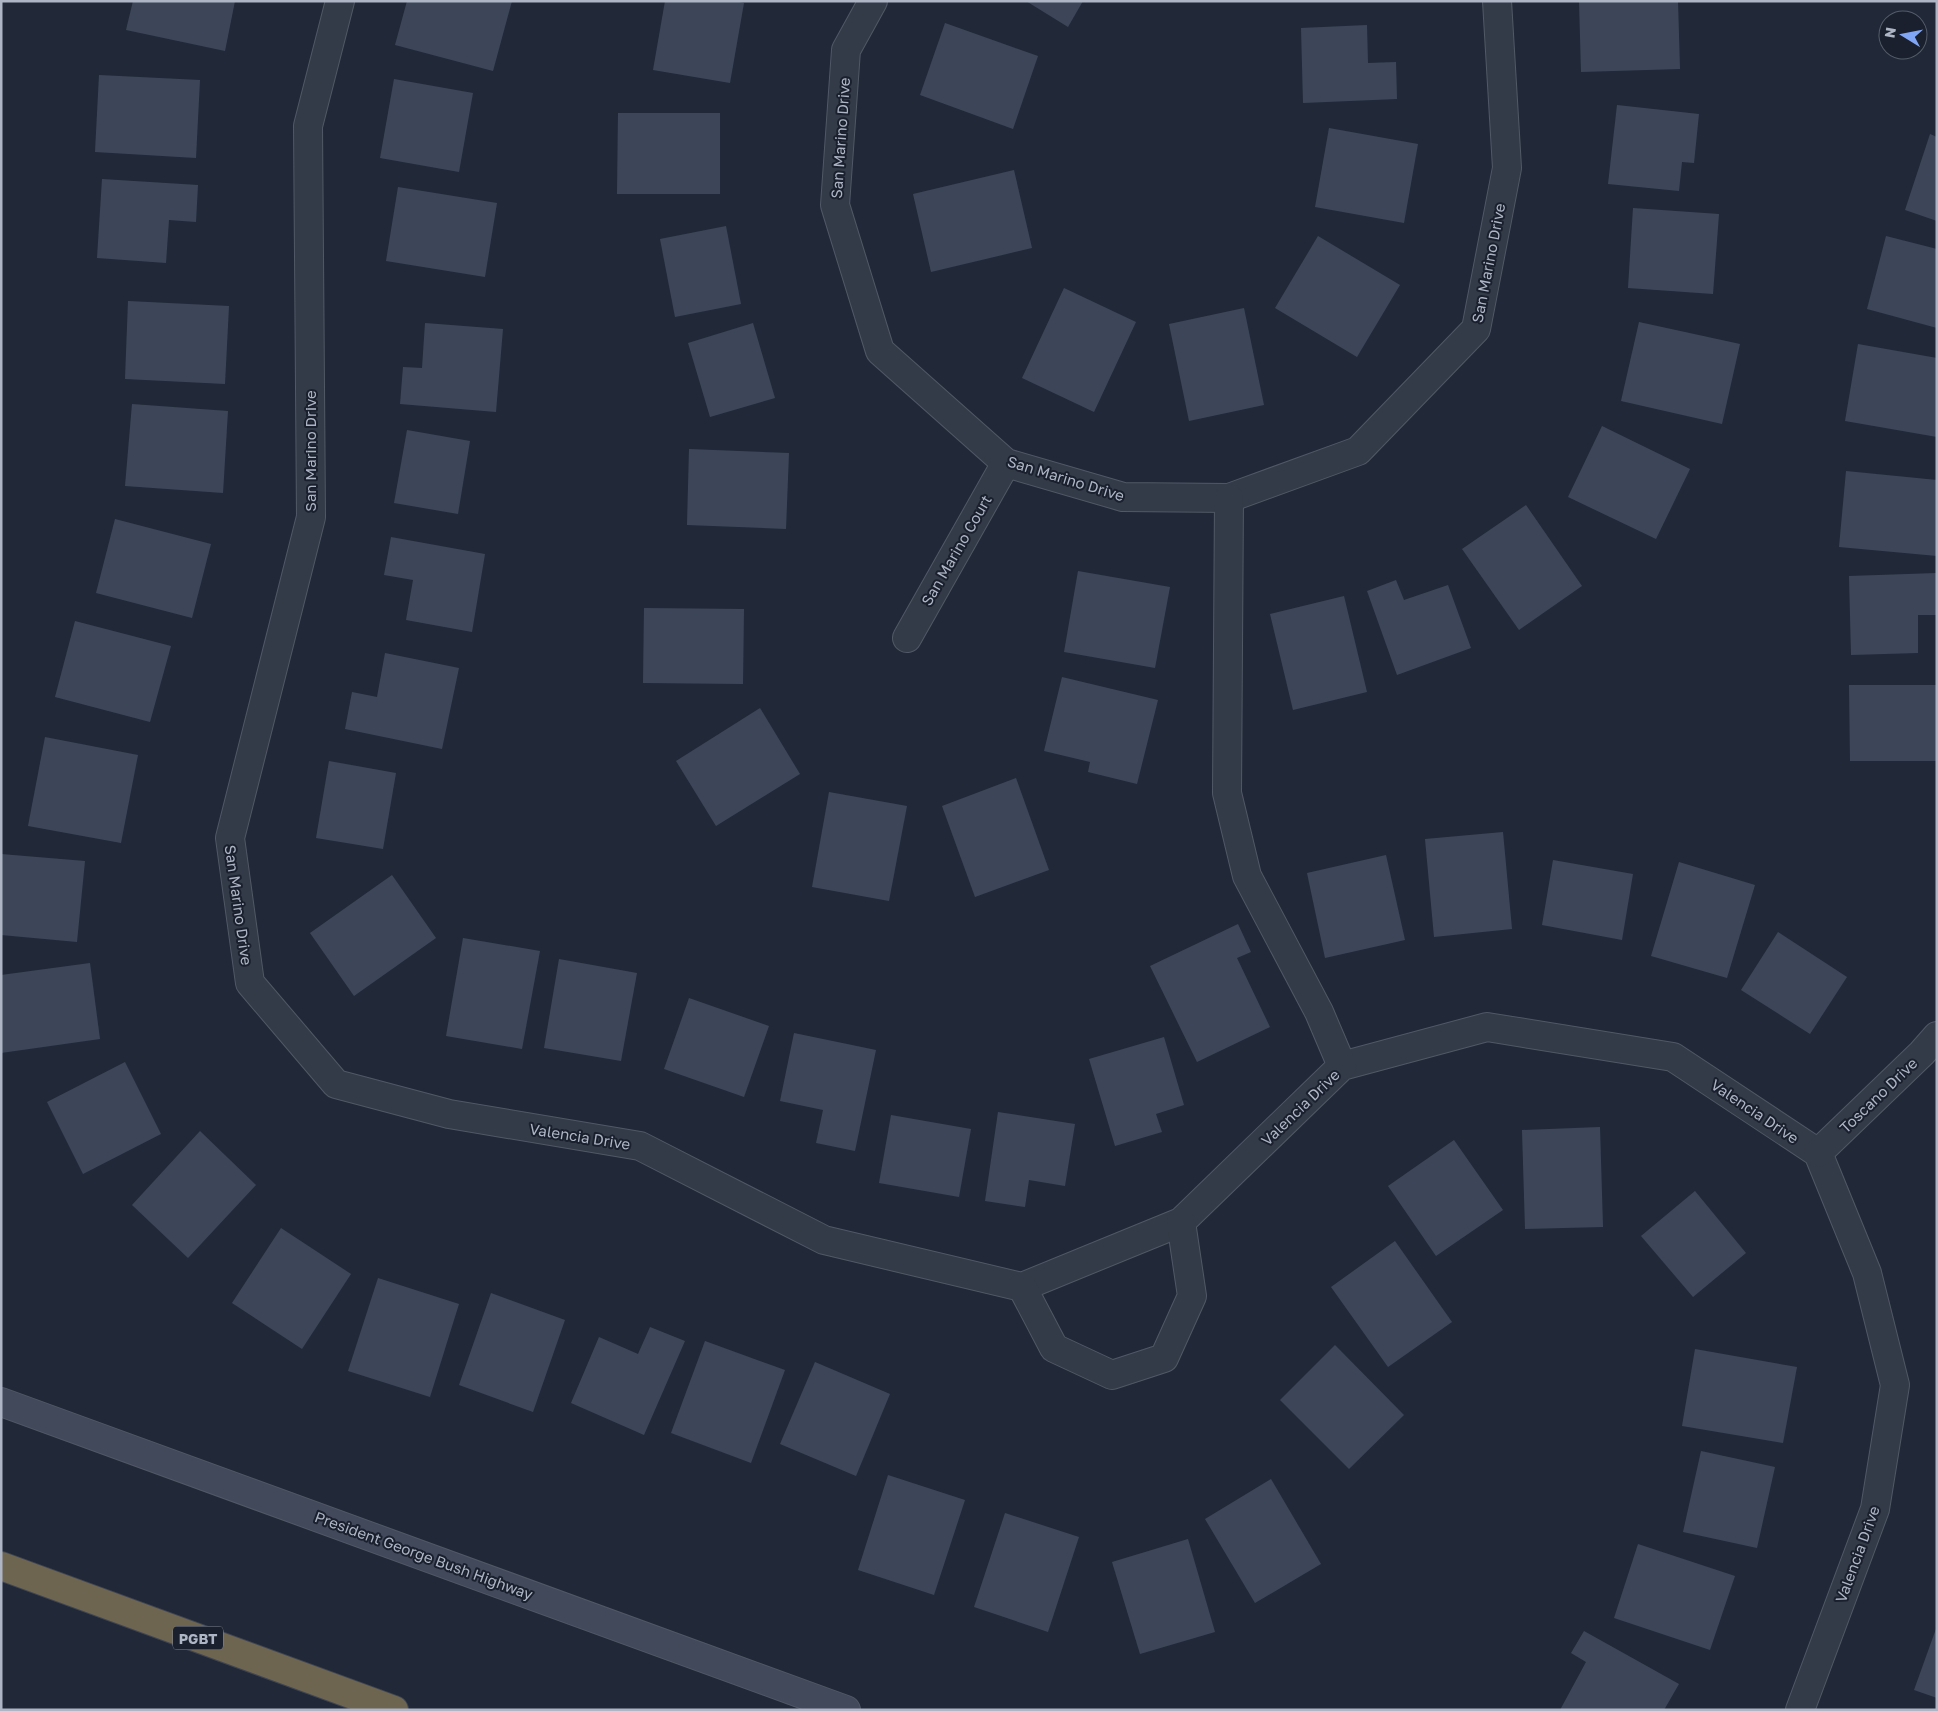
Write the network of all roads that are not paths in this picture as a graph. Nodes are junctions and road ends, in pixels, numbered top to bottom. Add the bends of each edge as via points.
1 (340, 1) edge
2 (872, 1) edge
3 (1497, 1) edge
4 (1006, 463) junction
5 (1229, 498) junction
6 (907, 638) dead end
7 (250, 983) joint
8 (1937, 1036) edge
9 (1342, 1066) junction
10 (1818, 1153) junction
11 (1181, 1222) junction
12 (1022, 1287) junction
13 (1, 1402) edge
14 (1, 1566) edge
15 (394, 1710) edge
16 (846, 1710) edge
17 (1800, 1710) edge

1 - 7 street, San Marino Drive via 308,126 311,517 230,838
2 - 4 street, San Marino Drive via 846,50 834,205 880,351
3 - 5 street, San Marino Drive via 1507,168 1476,329 1358,451
4 - 5 street, San Marino Drive via 1123,497
4 - 6 street, San Marino Court
5 - 9 street via 1227,793 1248,876 1319,1012
7 - 12 street, Valencia Drive via 336,1084 449,1114 640,1146 824,1240
8 - 10 street, Toscano Drive
9 - 10 street, Valencia Drive via 1487,1027 1673,1057
9 - 11 street, Valencia Drive
10 - 17 street, Valencia Drive via 1868,1273 1895,1386 1875,1509
11 - 12 street, Valencia Drive
11 - 12 street via 1192,1296 1164,1358 1112,1375 1054,1348
13 - 16 main road, President George Bush Highway
14 - 15 highway, PGBT

